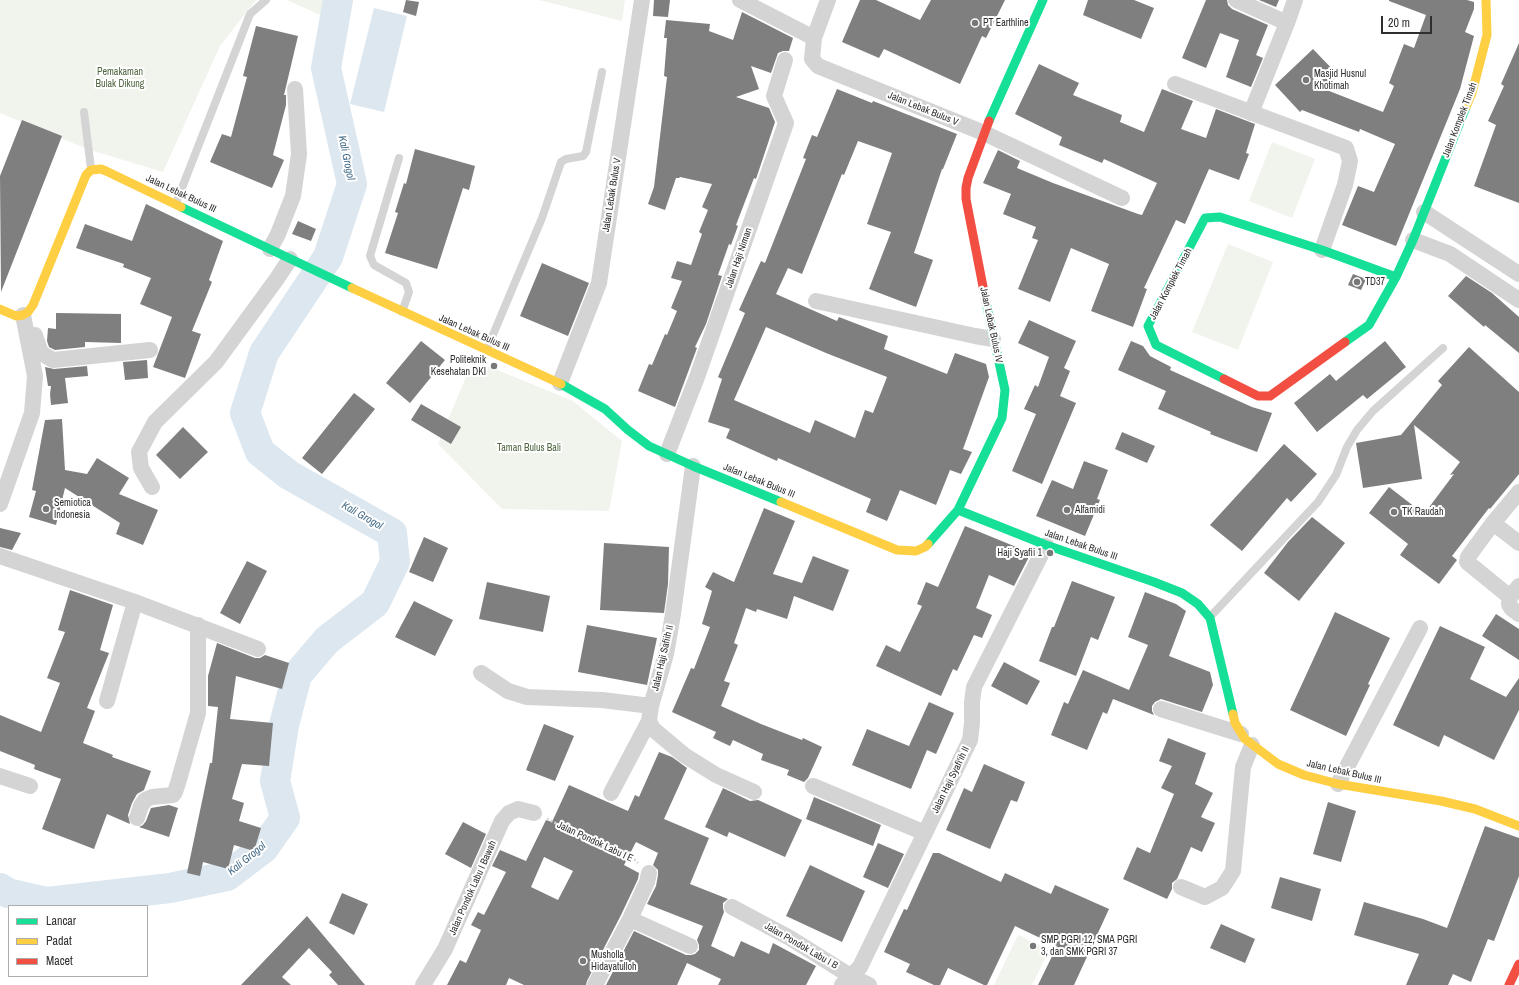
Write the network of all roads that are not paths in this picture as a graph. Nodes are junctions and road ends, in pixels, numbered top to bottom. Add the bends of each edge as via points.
1 (266, 0) edge
2 (642, 0) edge
3 (740, 0) edge
4 (828, 0) edge
5 (1043, 0) edge
6 (1236, 0) edge
7 (1295, 0) edge
8 (1486, 0) edge
9 (1287, 23) junction
10 (814, 38) junction
11 (785, 60) dead end
12 (602, 72) dead end
13 (1175, 84) dead end
14 (295, 89) dead end
15 (84, 112) dead end
16 (1251, 113) junction
17 (984, 133) junction
18 (399, 158) dead end
19 (91, 170) junction
20 (1122, 198) dead end
21 (175, 204) junction
22 (1424, 212) junction
23 (1460, 236) junction
24 (1413, 240) junction
25 (270, 249) junction
26 (1322, 250) junction
27 (1450, 254) junction
28 (296, 262) junction
29 (1519, 274) edge
30 (1396, 277) junction
31 (1519, 300) edge
32 (816, 301) dead end
33 (0, 309) edge
34 (402, 312) junction
35 (26, 314) junction
36 (993, 338) junction
37 (1443, 348) dead end
38 (150, 350) dead end
39 (486, 350) junction
40 (560, 383) junction
41 (667, 454) junction
42 (693, 466) junction
43 (152, 487) dead end
44 (1519, 492) edge
45 (0, 504) edge
46 (958, 510) junction
47 (1493, 523) junction
48 (1519, 543) edge
49 (1046, 545) junction
50 (0, 556) edge
51 (1515, 592) edge
52 (135, 602) junction
53 (1519, 614) edge
54 (1210, 618) junction
55 (198, 625) junction
56 (1420, 628) dead end
57 (258, 649) dead end
58 (480, 673) dead end
59 (107, 701) dead end
60 (1161, 708) dead end
61 (650, 714) junction
62 (1241, 734) junction
63 (1252, 745) junction
64 (0, 776) edge
65 (1338, 784) junction
66 (30, 786) dead end
67 (813, 786) dead end
68 (754, 792) dead end
69 (611, 793) dead end
70 (534, 813) road end
71 (137, 818) dead end
72 (1519, 826) edge
73 (925, 833) junction
74 (649, 873) road end
75 (1181, 887) dead end
76 (732, 907) dead end
77 (630, 919) junction
78 (690, 946) dead end
79 (1519, 964) edge
80 (847, 981) edge
81 (423, 985) edge
82 (595, 985) edge
83 (869, 985) edge
84 (1510, 985) edge

1 - 21 lane via 250,14
2 - 40 street, Jalan Lebak Bulus V via 599,283
3 - 10 street
4 - 10 street
5 - 17 street, Jalan Lebak Bulus IV
6 - 9 street
7 - 9 street
8 - 22 street, Jalan Komplek Timah via 1487,34 1472,93
9 - 16 street
10 - 17 street, Jalan Lebak Bulus V via 812,59 818,66
11 - 41 street, Jalan Haji Niman via 774,96 786,123 700,370
12 - 39 lane via 586,152 583,156 561,162 542,218
13 - 16 street
14 - 25 street via 298,154 293,196
15 - 19 lane
16 - 26 street via 1346,148 1350,161 1345,185
17 - 20 street
17 - 36 street, Jalan Lebak Bulus IV via 968,178 966,199
18 - 34 lane via 370,256 374,265 406,283 409,292
19 - 21 street, Jalan Lebak Bulus III via 106,171
19 - 35 street via 86,175 33,305
21 - 25 street, Jalan Lebak Bulus III
22 - 23 street
22 - 24 street, Jalan Komplek Timah
23 - 27 street
23 - 29 street
24 - 27 street
24 - 30 street, Jalan Komplek Timah
25 - 28 street, Jalan Lebak Bulus III
26 - 30 street, Jalan Komplek Timah
26 - 30 street, Jalan Komplek Timah via 1220,217 1205,218 1148,326 1156,345 1258,396 1270,396 1369,325
27 - 31 street
28 - 34 street, Jalan Lebak Bulus III
28 - 43 street via 276,280 216,362 155,422 139,452 141,468
32 - 36 street
33 - 35 street via 16,316
34 - 39 street, Jalan Lebak Bulus III
35 - 38 street via 41,354 53,360
35 - 45 street via 35,376 32,413
36 - 46 street, Jalan Lebak Bulus IV via 1005,390 1002,418
37 - 54 lane via 1373,411 1357,430 1336,475 1318,502
39 - 40 street, Jalan Lebak Bulus III
40 - 41 street, Jalan Lebak Bulus III via 605,409 649,446
41 - 42 street, Jalan Lebak Bulus III
42 - 46 street, Jalan Lebak Bulus III via 888,546 906,551 916,551 925,547
42 - 61 street, Jalan Haji Safiih II via 673,614 666,654
44 - 47 street
46 - 49 street, Jalan Lebak Bulus III
47 - 48 street
47 - 51 street via 1467,562
49 - 54 street, Jalan Lebak Bulus III via 1182,593 1198,604
49 - 73 street, Jalan Haji Syafi'ih II via 974,687 970,740
50 - 52 street
51 - 53 street via 1510,606
52 - 55 street
52 - 59 street
54 - 62 street, Jalan Lebak Bulus III via 1235,723
55 - 57 street
55 - 71 street via 198,713 178,783 173,795 152,796 145,800
56 - 65 street
58 - 61 street via 508,691 527,697 602,700
60 - 62 street
61 - 68 street via 653,729 684,755 716,775
61 - 69 street, Jalan Haji Safiih II
62 - 63 street, Jalan Lebak Bulus III
63 - 65 street, Jalan Lebak Bulus III via 1278,764 1304,775
63 - 75 street via 1243,767 1233,871 1222,888 1205,897
64 - 66 street
65 - 72 street, Jalan Lebak Bulus III via 1441,801
67 - 73 street
70 - 81 street, Jalan Pondok Labu I Bawah via 518,809 509,813 502,821 445,949
73 - 80 street, Jalan Haji Syafi'ih II via 860,967
74 - 77 street via 648,882
76 - 80 street, Jalan Pondok Labu I B via 790,938
77 - 78 street
77 - 82 street
79 - 84 street
80 - 83 street, Jalan Pondok Labu I B

